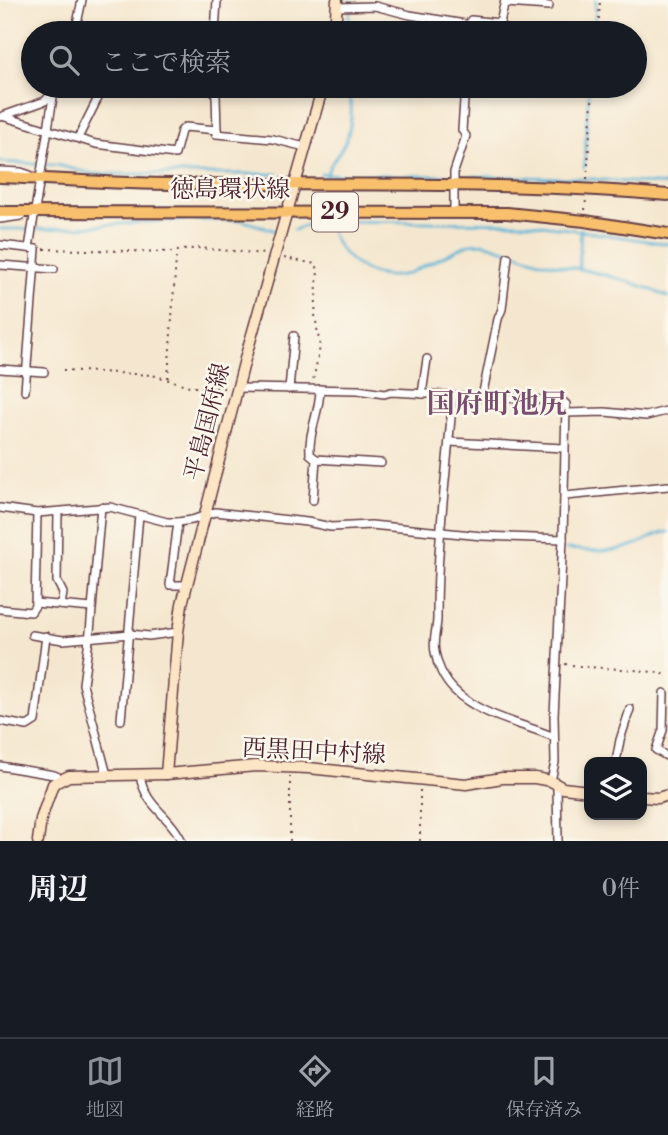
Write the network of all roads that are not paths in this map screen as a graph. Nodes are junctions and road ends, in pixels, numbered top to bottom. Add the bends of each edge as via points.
1 (82, 0) edge
2 (217, 0) edge
3 (505, 1) edge
4 (344, 5) edge
5 (549, 6) dead end
6 (78, 21) edge
7 (216, 21) edge
8 (436, 21) edge
9 (500, 21) edge
10 (48, 98) edge
11 (54, 98) edge
12 (98, 98) edge
13 (216, 98) edge
14 (319, 98) edge
15 (464, 98) edge
16 (3, 117) edge
17 (47, 129) junction
18 (216, 130) junction
19 (78, 138) junction
20 (305, 147) junction
21 (41, 169) junction
22 (0, 171) edge
23 (0, 177) edge
24 (454, 178) junction
25 (295, 184) junction
26 (668, 195) edge
27 (0, 212) edge
28 (35, 212) junction
29 (289, 212) junction
30 (454, 213) junction
31 (0, 219) edge
32 (668, 234) edge
33 (0, 245) edge
34 (32, 249) junction
35 (508, 257) dead end
36 (0, 265) edge
37 (35, 268) junction
38 (54, 270) dead end
39 (294, 336) dead end
40 (427, 359) dead end
41 (0, 369) edge
42 (27, 371) junction
43 (44, 372) dead end
44 (239, 388) junction
45 (289, 389) junction
46 (316, 389) junction
47 (25, 391) dead end
48 (422, 394) junction
49 (453, 396) junction
50 (482, 397) junction
51 (666, 411) dead end
52 (565, 413) junction
53 (449, 442) junction
54 (564, 448) junction
55 (316, 459) junction
56 (381, 463) dead end
57 (668, 486) edge
58 (565, 496) junction
59 (313, 500) dead end
60 (101, 507) junction
61 (0, 508) edge
62 (37, 513) junction
63 (58, 513) junction
64 (206, 513) junction
65 (139, 515) junction
66 (178, 522) junction
67 (441, 531) junction
68 (563, 539) junction
69 (187, 585) junction
70 (35, 603) junction
71 (61, 605) junction
72 (92, 608) junction
73 (0, 609) edge
74 (178, 632) junction
75 (128, 634) junction
76 (32, 635) dead end
77 (46, 636) junction
78 (88, 639) junction
79 (664, 694) dead end
80 (630, 709) dead end
81 (121, 720) dead end
82 (0, 721) edge
83 (554, 737) junction
84 (617, 757) edge
85 (668, 757) edge
86 (0, 766) edge
87 (166, 774) junction
88 (107, 775) junction
89 (140, 775) junction
90 (61, 778) junction
91 (554, 783) junction
92 (584, 790) edge
93 (668, 795) edge
94 (647, 797) edge
95 (38, 841) edge
96 (182, 841) edge
97 (558, 841) edge

1 - 6 street
2 - 7 street
3 - 5 street
3 - 9 street
4 - 8 street via 375,6
10 - 16 street
11 - 17 street
12 - 19 street
13 - 18 street
14 - 20 main road, 平島国府線
15 - 24 street via 462,130 466,136
16 - 17 street
17 - 19 street
17 - 21 street
18 - 19 street via 185,127 175,154
18 - 20 street via 216,134
20 - 25 main road, 平島国府線
21 - 22 street
21 - 23 main road, 徳島環状線 / 29
21 - 25 main road, 徳島環状線 / 29 via 172,184
21 - 28 street
24 - 25 main road, 徳島環状線 / 29
24 - 26 main road, 徳島環状線 / 29 via 587,184
24 - 30 street
25 - 29 main road, 平島国府線
27 - 28 main road, 徳島環状線 / 29
28 - 29 main road, 徳島環状線 / 29
28 - 31 street
28 - 34 street
29 - 30 main road, 徳島環状線 / 29
29 - 44 main road, 平島国府線
30 - 32 main road, 徳島環状線 / 29 via 507,213
33 - 34 street
34 - 37 street
35 - 50 street via 502,309
36 - 37 street
37 - 38 street
37 - 42 street
39 - 45 street
40 - 48 street
41 - 42 street
42 - 43 street
42 - 47 street
44 - 45 street
44 - 64 main road, 平島国府線
45 - 46 street
46 - 48 street
46 - 55 street via 319,409 309,446
48 - 49 street
49 - 50 street
49 - 53 street
50 - 52 street via 562,401
51 - 52 street via 646,416
52 - 54 street
53 - 54 street
53 - 67 street
54 - 58 street
55 - 56 street
55 - 59 street
57 - 58 street
58 - 68 street
60 - 63 street
60 - 65 street
60 - 72 street
61 - 62 street
62 - 63 street
62 - 70 street
63 - 71 street
64 - 66 street
64 - 67 street via 331,527
64 - 69 main road, 平島国府線
65 - 66 street
65 - 75 street
66 - 69 street via 170,585
67 - 68 street
67 - 83 street via 434,651 443,676 479,709
68 - 83 street
69 - 74 main road, 平島国府線
70 - 71 street
70 - 73 street via 32,612
71 - 72 street
72 - 78 street
74 - 75 street
74 - 87 main road, 平島国府線
75 - 78 street
75 - 81 street
76 - 77 street
77 - 78 street
77 - 82 street via 35,722 27,726
78 - 88 street via 83,684
79 - 85 street via 663,730 656,750
80 - 84 street
83 - 91 street
86 - 90 street
87 - 89 main road, 西黒田中村線
87 - 91 main road, 西黒田中村線 via 256,766 467,784 502,778
88 - 89 main road, 西黒田中村線
88 - 90 main road, 西黒田中村線
89 - 96 street via 150,803 175,827
90 - 95 main road via 46,799
91 - 92 main road, 西黒田中村線
91 - 97 street
93 - 94 main road

